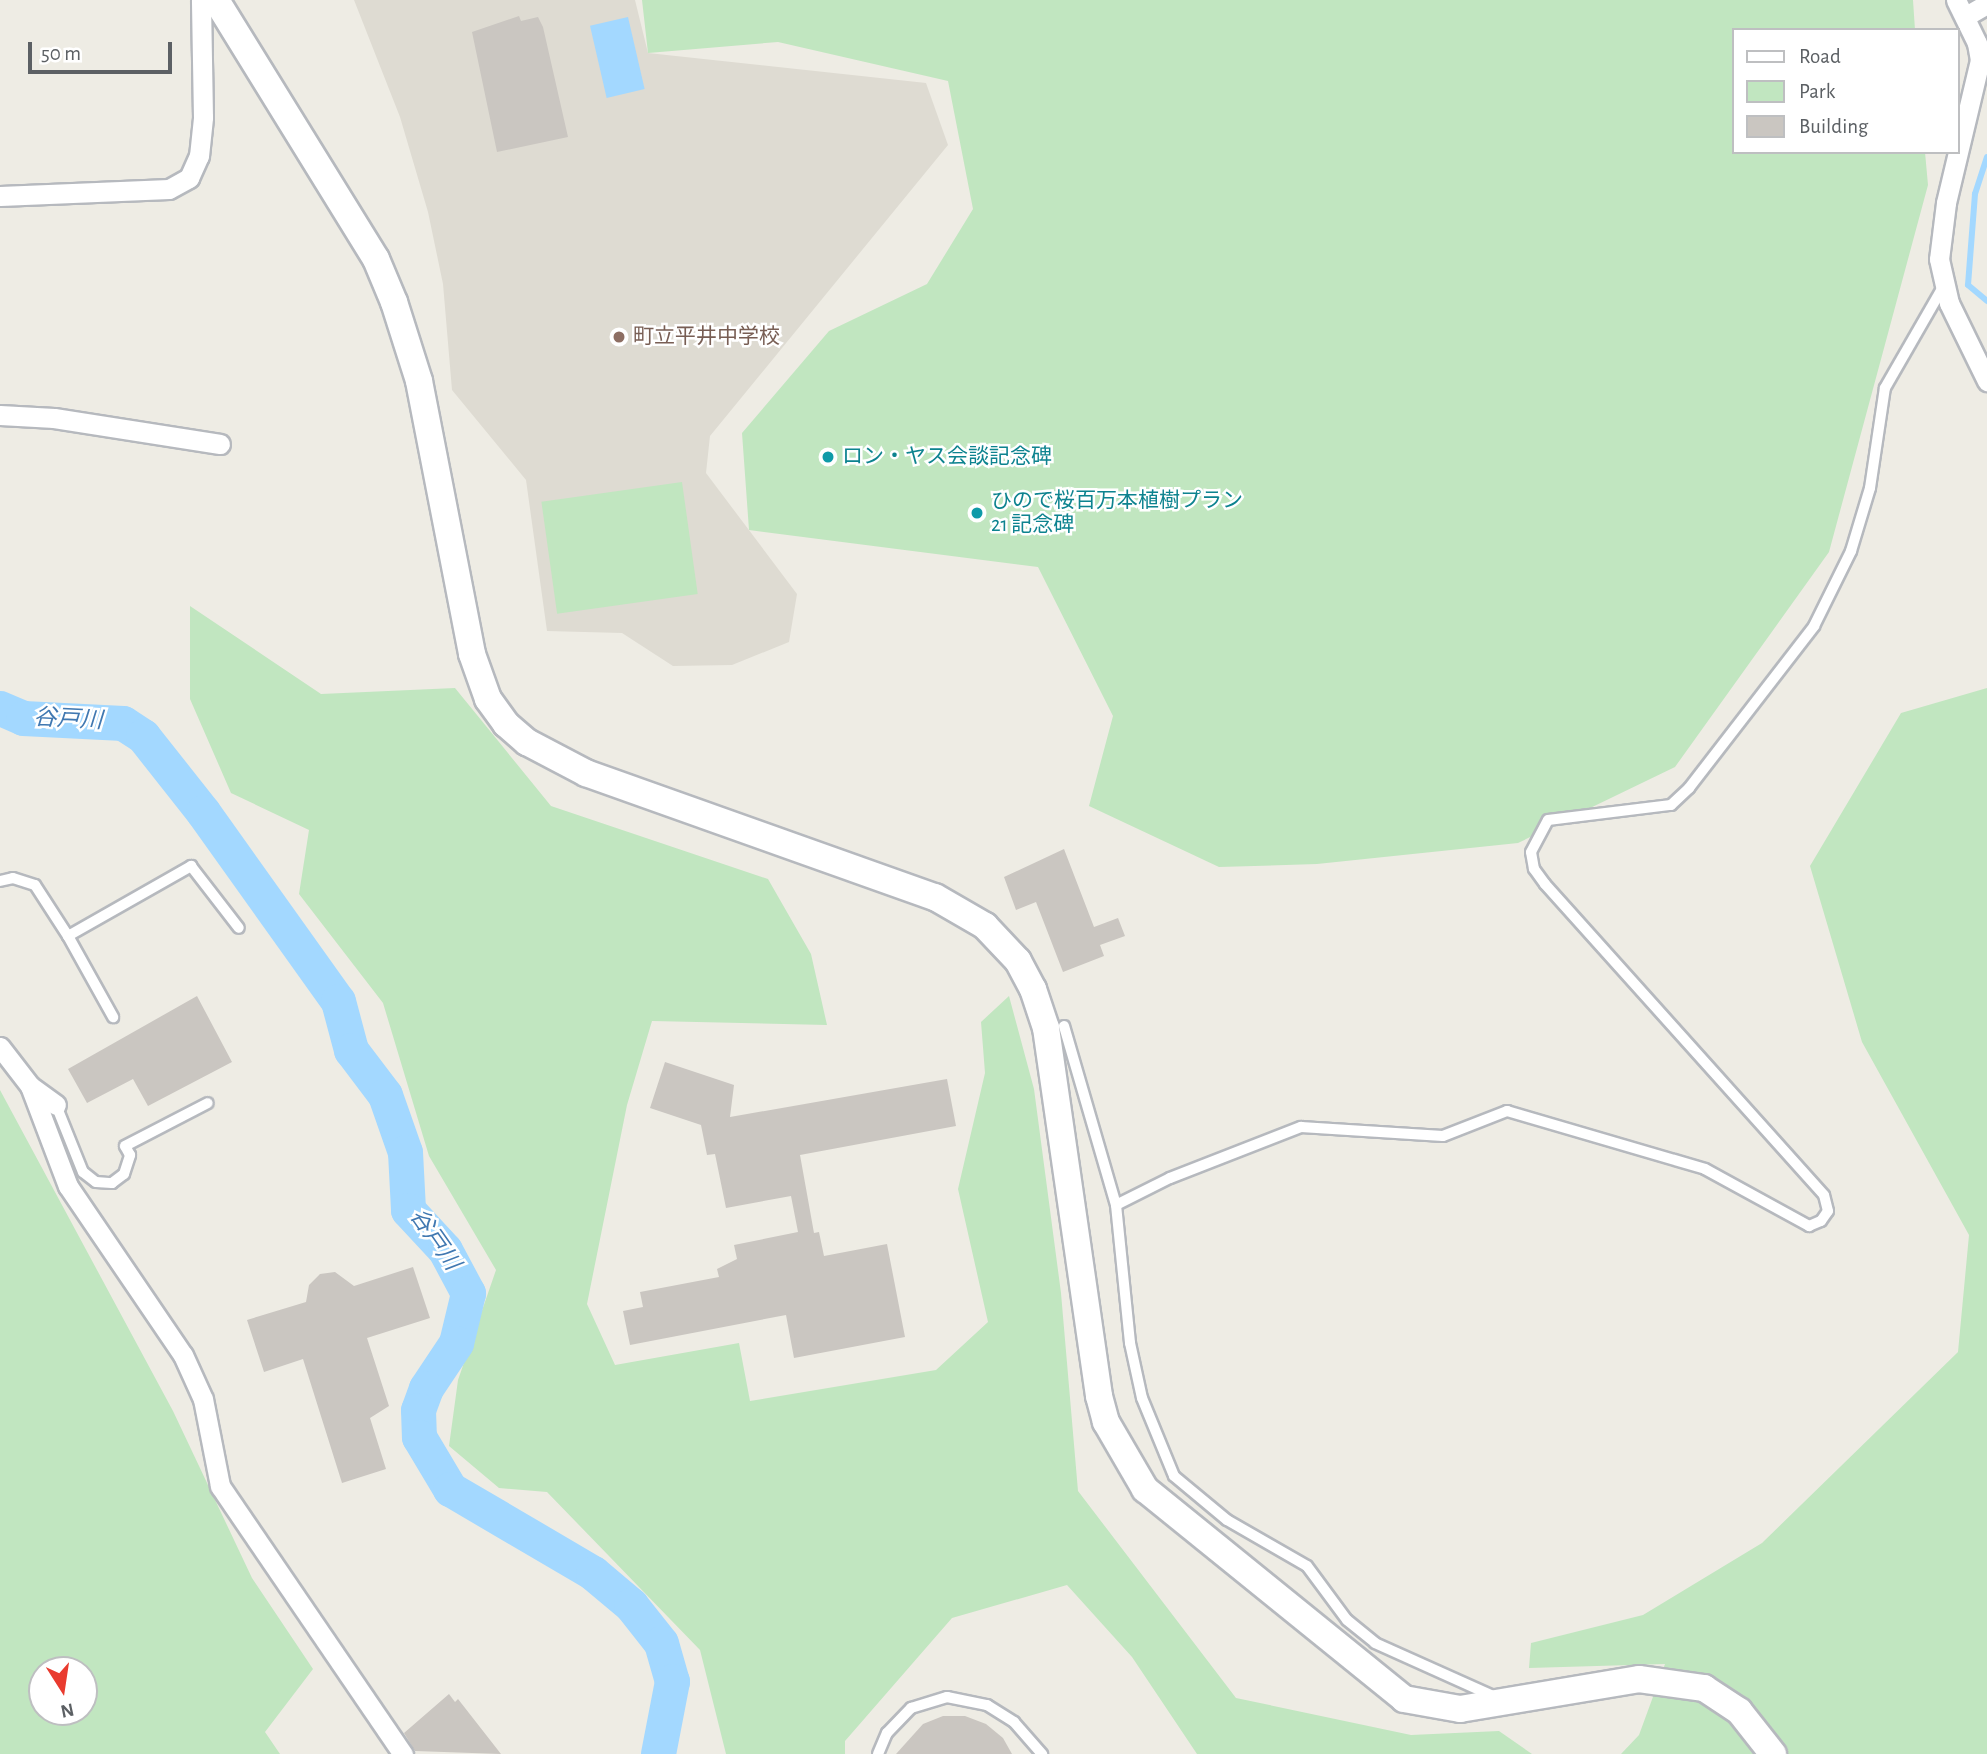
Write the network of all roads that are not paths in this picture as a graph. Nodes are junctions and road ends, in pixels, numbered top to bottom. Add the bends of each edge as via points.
1 (201, 0) edge
2 (216, 0) edge
3 (1971, 8) edge
4 (1959, 152) edge
5 (1959, 154) edge
6 (0, 196) edge
7 (1944, 287) junction
8 (1987, 381) edge
9 (0, 415) edge
10 (220, 444) dead end
11 (0, 881) edge
12 (239, 928) dead end
13 (68, 936) junction
14 (113, 1017) dead end
15 (1064, 1026) dead end
16 (0, 1046) edge
17 (30, 1086) junction
18 (208, 1103) dead end
19 (56, 1105) joint
20 (1116, 1205) junction
21 (1505, 1701) junction
22 (403, 1754) edge
23 (878, 1754) edge
24 (1042, 1754) edge
25 (1773, 1754) edge

1 - 6 street via 204,117 199,156 189,178 169,189
2 - 21 street via 376,259 394,302 419,382 472,654 488,699 506,724 527,742 586,773 935,898 985,926 1018,961 1046,1028 1099,1396 1126,1462 1168,1511 1404,1699 1460,1709
3 - 4 street via 1980,60
5 - 7 street via 1940,236
7 - 8 street
7 - 20 lane via 1885,388 1852,551 1814,626 1671,805 1548,820 1531,852 1534,869 1545,884 1824,1195 1828,1211 1821,1221 1809,1226 1705,1170 1507,1111 1443,1136 1301,1127 1170,1178
9 - 10 street via 54,418
11 - 13 lane via 13,878 35,885
12 - 13 lane via 191,866
13 - 14 lane
15 - 20 lane
16 - 17 street
17 - 19 street
17 - 22 street via 68,1186 183,1355 203,1399 220,1486
18 - 19 lane via 125,1146 130,1155 124,1174 112,1183 96,1182 83,1172
20 - 21 lane via 1136,1371 1157,1444 1174,1476 1227,1520 1307,1566 1347,1620 1375,1643
21 - 25 street via 1639,1679 1704,1688 1739,1711
23 - 24 lane via 887,1733 911,1708 947,1697 987,1704 1014,1722

